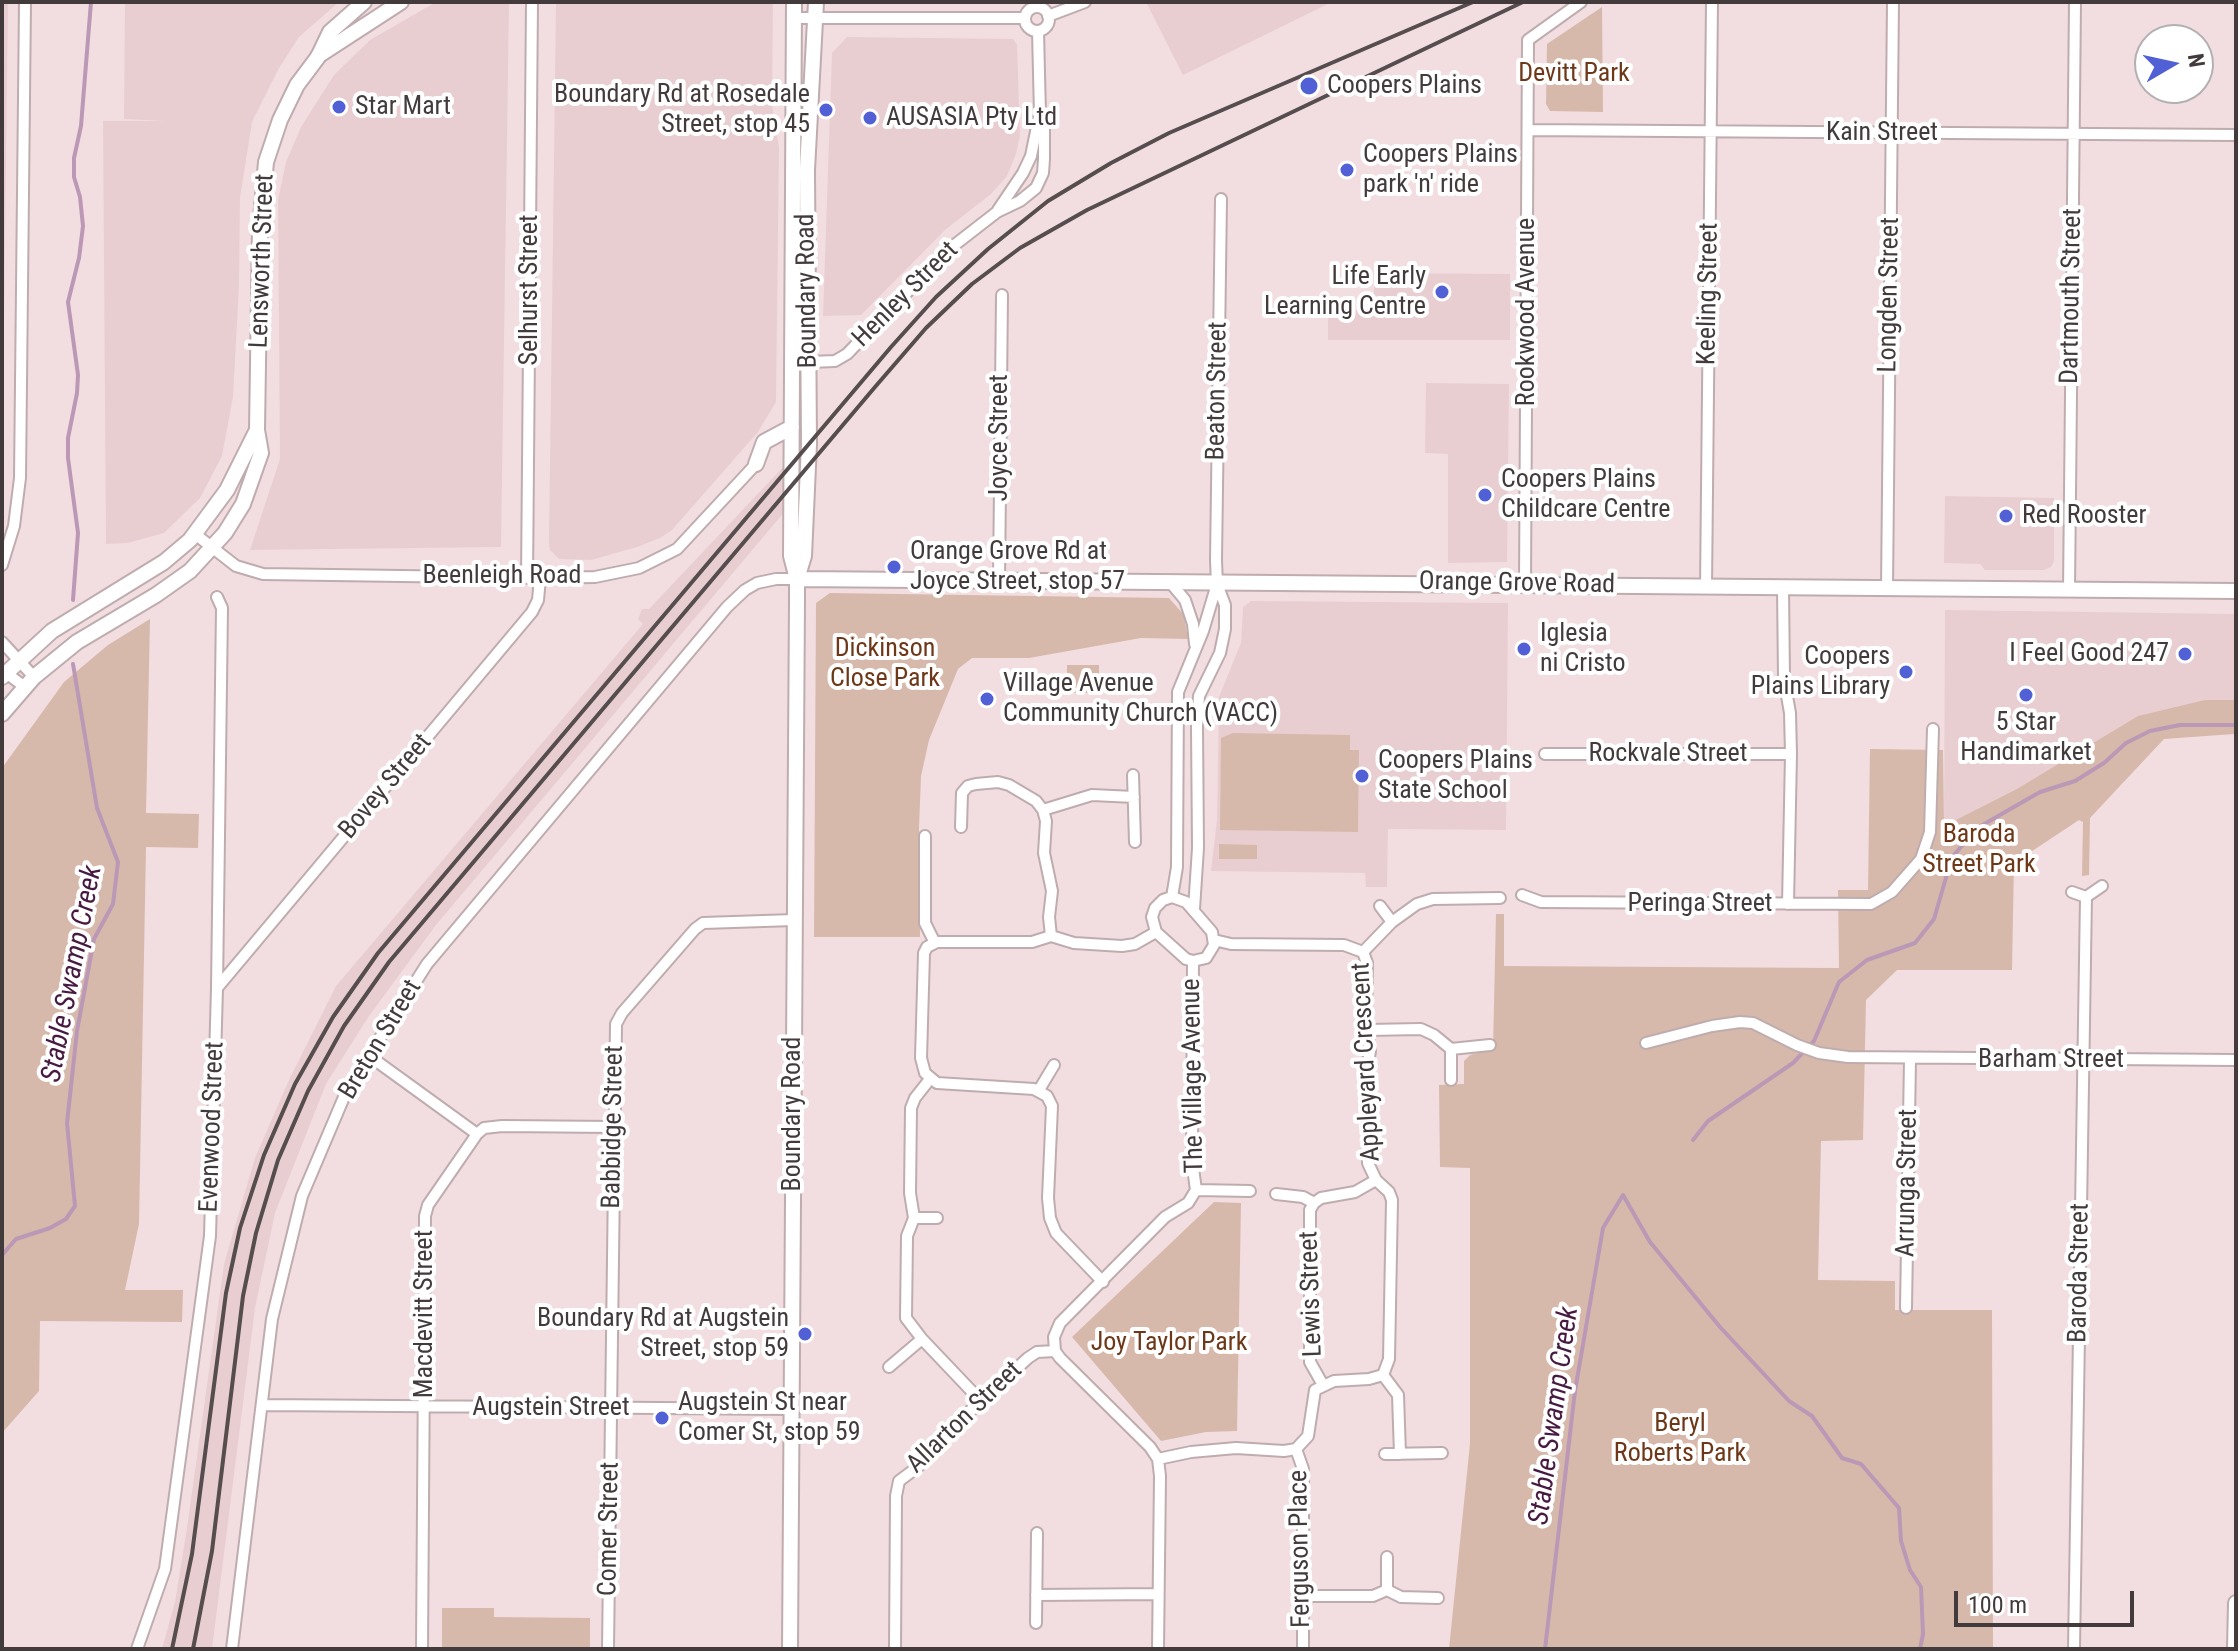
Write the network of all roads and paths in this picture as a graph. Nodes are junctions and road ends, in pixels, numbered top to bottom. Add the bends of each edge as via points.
1 (25, 2) edge
2 (364, 2) edge
3 (401, 2) edge
4 (532, 2) edge
5 (794, 2) edge
6 (816, 2) edge
7 (1085, 2) edge
8 (1581, 2) edge
9 (1712, 2) edge
10 (1893, 2) edge
11 (2075, 2) edge
12 (1044, 9) edge
13 (794, 18) junction
14 (816, 18) junction
15 (1025, 18) junction
16 (1038, 31) junction
17 (318, 57) junction
18 (1040, 115) junction
19 (1528, 130) junction
20 (1711, 132) junction
21 (1892, 133) junction
22 (2074, 134) junction
23 (2236, 135) edge
24 (1221, 199) dead end
25 (997, 212) junction
26 (1002, 295) dead end
27 (810, 362) junction
28 (792, 427) junction
29 (257, 430) junction
30 (756, 464) joint
31 (195, 534) junction
32 (213, 549) junction
33 (2, 565) edge
34 (527, 578) junction
35 (540, 578) junction
36 (797, 579) junction
37 (999, 581) junction
38 (1170, 582) junction
39 (1217, 584) junction
40 (1525, 584) junction
41 (1706, 587) junction
42 (1783, 587) junction
43 (1887, 588) junction
44 (2069, 590) junction
45 (2236, 591) edge
46 (217, 597) dead end
47 (2, 642) edge
48 (1195, 646) junction
49 (18, 661) junction
50 (3, 673) edge
51 (30, 682) junction
52 (2, 714) edge
53 (1933, 729) dead end
54 (1545, 754) dead end
55 (1791, 754) junction
56 (1133, 775) dead end
57 (1134, 797) junction
58 (1043, 810) junction
59 (961, 827) dead end
60 (925, 836) dead end
61 (1135, 842) dead end
62 (2102, 886) dead end
63 (2072, 892) dead end
64 (1522, 895) dead end
65 (1172, 897) junction
66 (2086, 897) junction
67 (1500, 898) dead end
68 (1788, 904) junction
69 (1380, 906) dead end
70 (1194, 909) junction
71 (794, 920) junction
72 (1392, 922) junction
73 (1156, 932) junction
74 (1051, 936) junction
75 (1214, 940) junction
76 (935, 943) junction
77 (1363, 952) junction
78 (1193, 961) junction
79 (217, 988) junction
80 (1368, 1030) junction
81 (1646, 1043) dead end
82 (1490, 1045) dead end
83 (1451, 1049) junction
84 (368, 1055) junction
85 (1910, 1059) junction
86 (2084, 1060) junction
87 (2236, 1060) edge
88 (1054, 1065) dead end
89 (930, 1079) junction
90 (1451, 1080) dead end
91 (1039, 1090) junction
92 (614, 1127) junction
93 (477, 1134) junction
94 (1376, 1180) junction
95 (1196, 1190) junction
96 (1250, 1191) dead end
97 (1276, 1194) dead end
98 (1314, 1203) junction
99 (914, 1218) junction
100 (937, 1218) dead end
101 (1103, 1282) junction
102 (1906, 1308) dead end
103 (922, 1339) junction
104 (1055, 1351) junction
105 (889, 1367) dead end
106 (1383, 1375) junction
107 (1323, 1385) junction
108 (980, 1400) junction
109 (262, 1405) junction
110 (425, 1407) junction
111 (611, 1408) junction
112 (792, 1409) junction
113 (1296, 1449) junction
114 (1442, 1453) dead end
115 (1385, 1454) dead end
116 (1400, 1454) junction
117 (1158, 1459) junction
118 (1037, 1533) dead end
119 (1387, 1557) dead end
120 (1387, 1590) junction
121 (1158, 1594) junction
122 (1036, 1595) junction
123 (1305, 1596) junction
124 (1438, 1598) dead end
125 (2236, 1603) edge
126 (1036, 1623) dead end
127 (137, 1649) edge
128 (232, 1649) edge
129 (422, 1649) edge
130 (608, 1649) edge
131 (790, 1649) edge
132 (895, 1649) edge
133 (1158, 1649) edge
134 (1303, 1649) edge
135 (2074, 1649) edge
136 (2235, 1649) edge

1 - 33 street via 20,478
2 - 17 main road, Lensworth Street via 330,32
3 - 17 main road, Lensworth Street
4 - 34 street, Selhurst Street
5 - 13 main road, Boundary Road
6 - 14 main road, Boundary Road
7 - 12 street
8 - 19 street, Rookwood Avenue via 1528,40
9 - 20 street, Keeling Street
10 - 21 street, Longden Street
11 - 22 street, Dartmouth Street
12 - 15 street via 1031,9
12 - 16 street via 1045,27
13 - 14 street
13 - 28 main road, Boundary Road
14 - 15 street
14 - 27 main road, Boundary Road via 807,170
15 - 16 street
16 - 18 street, Henley Street
17 - 29 main road, Lensworth Street via 280,120 263,180
18 - 25 street, Henley Street via 1028,163
18 - 25 street, Henley Street via 1042,178 1032,193
19 - 20 street, Kain Street
19 - 40 street, Rookwood Avenue
20 - 21 street, Kain Street
20 - 41 street, Keeling Street
21 - 22 street, Kain Street
21 - 43 street, Longden Street
22 - 23 street, Kain Street
22 - 44 street, Dartmouth Street
24 - 39 street, Beaton Street
25 - 27 street, Henley Street via 948,250 847,354 835,361
26 - 37 street, Joyce Street
27 - 36 main road, Boundary Road via 805,550
28 - 30 main road via 764,442
28 - 36 main road, Boundary Road via 791,556
29 - 31 main road, Lensworth Street via 227,490
29 - 32 main road, Lensworth Street via 261,453 250,489
30 - 35 street, Beenleigh Road via 687,541 665,557 610,574
31 - 32 street, Beenleigh Road
31 - 49 main road via 164,562 52,631
32 - 34 street, Beenleigh Road via 241,569 263,574
32 - 51 main road via 173,584 90,633
34 - 35 street, Beenleigh Road
35 - 79 street, Bovey Street via 538,600 526,620
36 - 37 main road, Orange Grove Road
36 - 71 main road, Boundary Road
36 - 84 street, Breton Street via 757,583 727,607 427,964
37 - 38 main road, Orange Grove Road
38 - 39 main road, Orange Grove Road
38 - 48 street via 1185,600
39 - 40 main road, Orange Grove Road
39 - 48 street
39 - 70 street via 1225,605 1225,629 1220,653 1199,696
40 - 41 main road, Orange Grove Road
41 - 42 main road, Orange Grove Road
42 - 43 main road, Orange Grove Road
42 - 55 street
43 - 44 main road, Orange Grove Road
44 - 45 main road, Orange Grove Road
46 - 79 street, Evenwood Street via 222,608
47 - 49 street
48 - 65 street via 1178,692 1177,867
49 - 50 main road
49 - 51 street
50 - 51 street
51 - 52 main road
53 - 68 street, Peringa Street via 1930,832 1921,859 1892,892 1871,904
54 - 55 street, Rockvale Street
55 - 68 street
56 - 57 street
57 - 58 street via 1092,795
57 - 61 street
58 - 59 street via 1009,785 976,784 962,793
58 - 74 street
60 - 76 street via 925,923
62 - 66 street
63 - 66 street
64 - 68 street, Peringa Street via 1541,902
65 - 70 street, The Village Avenue
65 - 73 street via 1155,908
66 - 86 street, Baroda Street
67 - 72 street via 1433,899
69 - 72 street
70 - 75 street, The Village Avenue
71 - 92 street, Babbidge Street via 714,921 695,929 616,1024
71 - 112 main road, Boundary Road
72 - 77 street
73 - 74 street via 1122,946
73 - 78 street, The Village Avenue
74 - 76 street via 1032,942
75 - 77 street, Appleyard Crescent via 1344,945
75 - 78 street, The Village Avenue via 1209,956
76 - 89 street via 924,953 922,1065
77 - 80 street, Appleyard Crescent
78 - 95 street, The Village Avenue
79 - 127 street, Evenwood Street via 210,1236 165,1569
80 - 83 street via 1421,1029
80 - 94 street, Appleyard Crescent via 1368,1163
81 - 85 street, Barham Street via 1740,1022 1819,1053
82 - 83 street
83 - 90 street
84 - 93 street
84 - 109 street, Breton Street via 347,1090 302,1196 272,1319
85 - 86 street, Barham Street
85 - 102 street, Arrunga Street
86 - 87 street, Barham Street
86 - 135 street, Baroda Street
88 - 91 street
89 - 91 street
89 - 99 street via 911,1108
91 - 101 street via 1052,1106 1052,1225
92 - 93 street via 502,1126
92 - 111 street, Babbidge Street
93 - 110 street, Macdevitt Street via 425,1216
94 - 98 street, Lewis Street
94 - 106 street, Appleyard Crescent via 1389,1192 1392,1209 1389,1359
95 - 96 street, The Village Avenue
95 - 101 street, The Village Avenue
97 - 98 street, Lewis Street
98 - 107 street, Lewis Street via 1310,1362
99 - 100 street
99 - 103 street via 907,1236 906,1310 909,1324
101 - 104 street, The Village Avenue via 1060,1323 1054,1332
103 - 105 street
103 - 108 street
104 - 108 street, Allarton Street via 1034,1354
104 - 117 street
106 - 107 street
106 - 116 street via 1398,1395
107 - 113 street via 1315,1390 1308,1436
108 - 132 street, Allarton Street via 897,1488
109 - 110 street, Augstein Street
109 - 128 street, Breton Street
110 - 111 street, Augstein Street
110 - 129 street, Macdevitt Street
111 - 112 street, Augstein Street
111 - 130 street, Comer Street
112 - 131 main road, Boundary Road
113 - 117 street via 1236,1448
113 - 123 street, Ferguson Place via 1303,1469
114 - 116 street
115 - 116 street
117 - 121 street
118 - 122 street
119 - 120 street
120 - 123 street via 1373,1596
120 - 124 street via 1401,1597
121 - 122 street
121 - 133 street
122 - 126 street
123 - 134 street, Ferguson Place
125 - 136 main road

